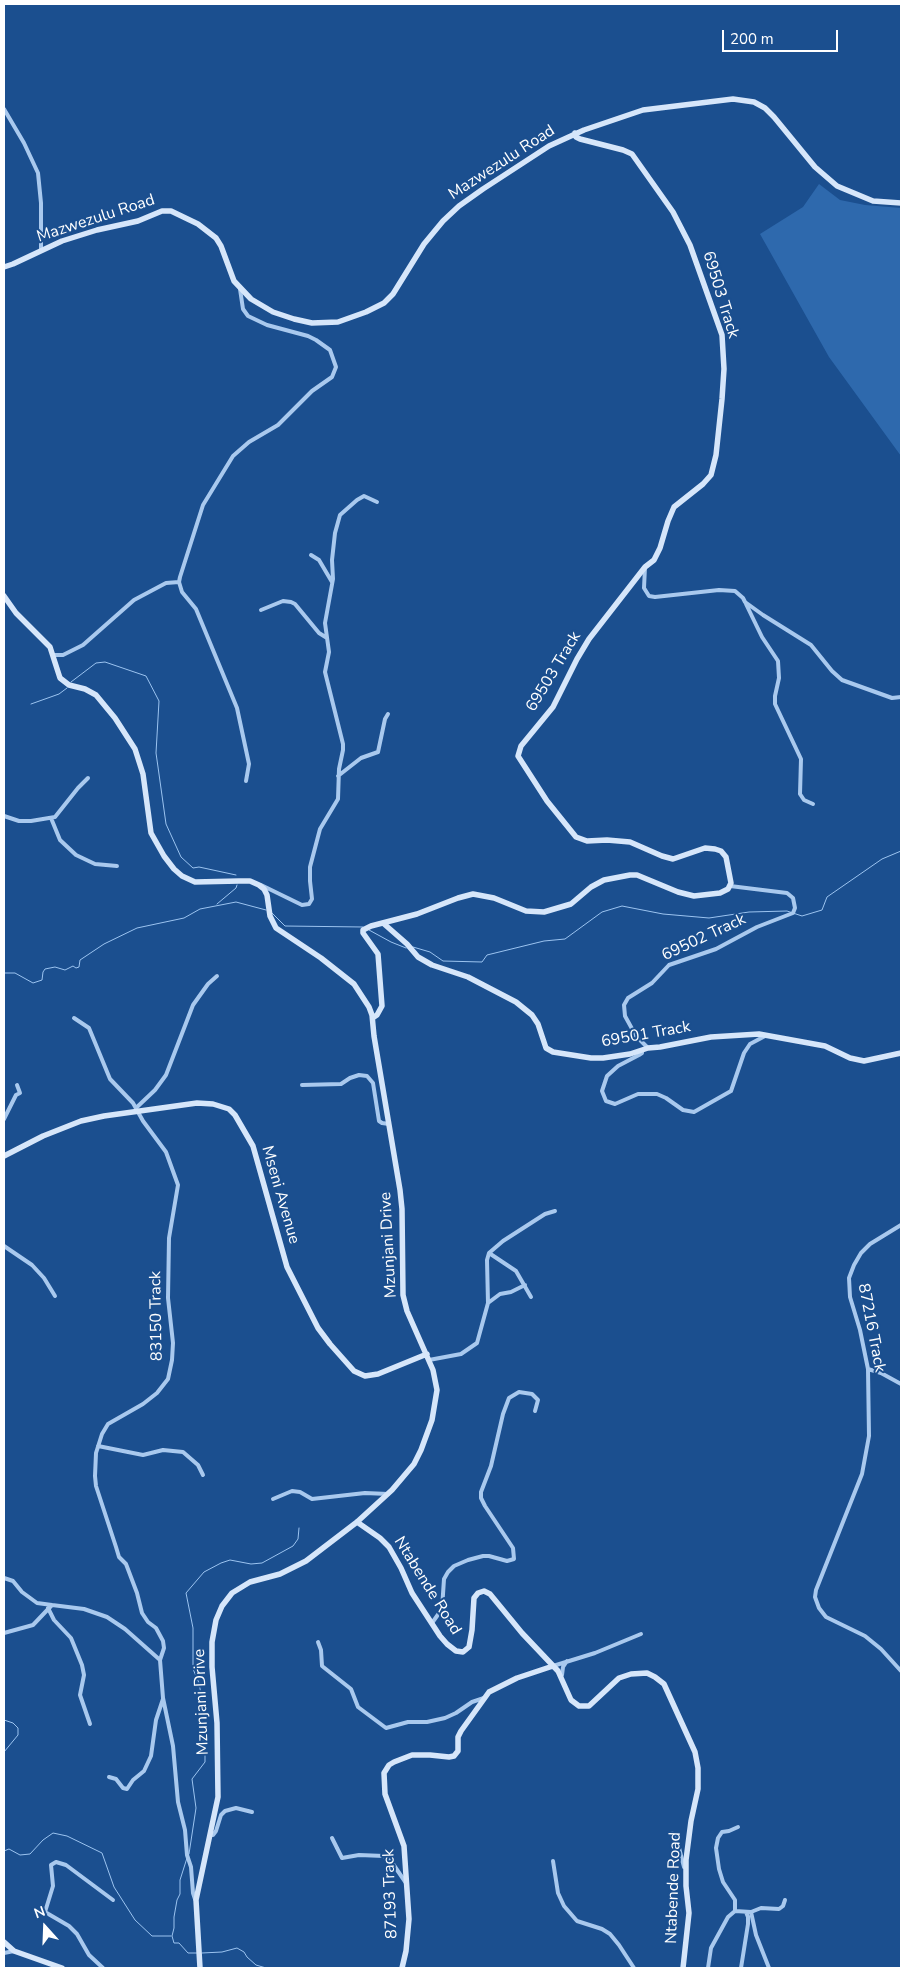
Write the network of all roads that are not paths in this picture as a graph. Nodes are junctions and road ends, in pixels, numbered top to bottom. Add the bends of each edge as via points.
1 (4, 109) edge
2 (575, 134) junction
3 (901, 203) edge
4 (41, 250) junction
5 (4, 267) edge
6 (240, 289) junction
7 (377, 502) dead end
8 (311, 555) dead end
9 (645, 567) junction
10 (179, 582) junction
11 (332, 582) junction
12 (4, 596) edge
13 (745, 602) junction
14 (261, 610) dead end
15 (327, 638) junction
16 (53, 655) junction
17 (901, 697) edge
18 (388, 714) dead end
19 (338, 776) junction
20 (88, 778) dead end
21 (246, 781) dead end
22 (813, 804) dead end
23 (4, 816) edge
24 (51, 818) junction
25 (117, 866) dead end
26 (259, 885) junction
27 (730, 886) junction
28 (383, 923) junction
29 (217, 976) dead end
30 (372, 1015) junction
31 (74, 1018) dead end
32 (770, 1035) junction
33 (645, 1049) junction
34 (901, 1053) edge
35 (18, 1085) dead end
36 (302, 1085) dead end
37 (137, 1110) junction
38 (4, 1120) edge
39 (390, 1124) junction
40 (4, 1156) edge
41 (555, 1211) dead end
42 (901, 1225) edge
43 (4, 1246) edge
44 (489, 1253) junction
45 (525, 1285) junction
46 (54, 1296) dead end
47 (531, 1297) dead end
48 (488, 1303) junction
49 (428, 1357) junction
50 (868, 1369) junction
51 (901, 1384) edge
52 (535, 1410) dead end
53 (98, 1446) junction
54 (203, 1474) dead end
55 (388, 1494) junction
56 (273, 1499) dead end
57 (357, 1522) junction
58 (4, 1578) edge
59 (52, 1605) junction
60 (48, 1608) junction
61 (432, 1623) junction
62 (4, 1633) edge
63 (642, 1634) dead end
64 (318, 1642) dead end
65 (160, 1660) junction
66 (567, 1661) junction
67 (553, 1666) junction
68 (901, 1671) edge
69 (562, 1677) junction
70 (163, 1698) junction
71 (484, 1698) junction
72 (90, 1724) dead end
73 (109, 1777) dead end
74 (252, 1812) dead end
75 (738, 1827) dead end
76 (672, 1833) dead end
77 (210, 1835) junction
78 (332, 1838) dead end
79 (554, 1860) dead end
80 (686, 1874) junction
81 (406, 1882) junction
82 (113, 1900) dead end
83 (196, 1900) junction
84 (785, 1900) dead end
85 (735, 1911) junction
86 (748, 1912) junction
87 (4, 1942) edge
88 (14, 1951) junction
89 (4, 1953) edge
90 (62, 1968) edge
91 (103, 1968) edge
92 (200, 1968) edge
93 (402, 1968) edge
94 (634, 1968) edge
95 (683, 1968) edge
96 (708, 1968) edge
97 (741, 1968) edge
98 (769, 1968) edge

1 - 4 street via 38,173
2 - 3 street, Mazwezulu Road via 643,110 744,100 765,108 815,167 837,186 868,200
2 - 6 street, Mazwezulu Road via 534,156 459,206 424,244 389,298 366,312 338,322 304,322 273,312
2 - 9 street, 69503 Track via 580,140 629,152 638,162 682,228 722,335 722,399 711,475 674,507 660,548 654,560
4 - 5 street, Mazwezulu Road
4 - 6 street, Mazwezulu Road via 97,230 130,224 171,210 216,238
6 - 10 street via 243,309 248,316 316,340 331,353 335,370 332,377 312,391 278,425 233,456 200,512
7 - 11 street via 364,496 340,515 334,541
8 - 11 street via 319,560
9 - 13 street via 644,588 650,596 728,591 739,594
9 - 27 street, 69503 Track via 589,639 553,707 521,746 518,756 547,801 576,837 587,841 630,842 668,858 705,848 715,849 726,857
10 - 16 street via 166,583 134,600 83,645 63,655
10 - 21 street via 182,592 197,612 239,713 248,764
11 - 15 street via 325,623
12 - 16 street via 16,613 48,644
13 - 17 street via 811,645 842,680 892,698
13 - 22 street via 778,661 775,704 801,759 800,794
14 - 15 street via 283,601 295,604
15 - 19 street via 329,652 325,672 343,744
16 - 26 street via 60,678 103,702 134,750 146,783 151,833 174,869 195,882 244,881
18 - 19 street via 378,752 362,758
19 - 26 street via 338,798 320,829 310,867 311,902 294,903
20 - 24 street
23 - 24 street via 32,822
24 - 25 street via 60,840 76,855 95,864
26 - 30 street, Mzunjani Drive via 267,895 270,916 276,928 354,984
27 - 28 street via 720,894 694,896 630,875 604,880 572,904 544,912 526,911 494,898 473,894
27 - 33 street, 69502 Track via 791,895 795,905 793,913 716,949 669,965 652,983 625,1001 625,1016
28 - 30 street via 363,931 376,950 379,961 382,1006 377,1015
28 - 33 street, 69501 Track via 432,966 468,978 516,1002 532,1015 548,1050 603,1058
29 - 37 street via 193,1006 166,1075
30 - 39 street, Mzunjani Drive
31 - 37 street, 83150 Track via 89,1028 110,1079
32 - 33 street, 69501 Track via 711,1037
32 - 33 street via 756,1040 747,1049 731,1092 694,1112 683,1110 657,1094 638,1094 615,1104 606,1100 602,1091 607,1076
32 - 34 street, 69501 Track via 825,1046 864,1061
35 - 38 street via 20,1093
36 - 39 street via 342,1084 359,1075 367,1076 373,1083 379,1121
37 - 40 street, Mseni Avenue via 81,1121
37 - 49 street, Mseni Avenue via 197,1103 229,1109 253,1146 287,1267 318,1328 330,1344 354,1370 365,1376
37 - 53 street, 83150 Track via 166,1152 178,1185 168,1238 168,1298 173,1352 166,1383 136,1409 108,1424
39 - 49 street, Mzunjani Drive via 402,1209 403,1295
41 - 44 street via 545,1214
42 - 50 street, 87216 Track via 861,1253 849,1278 850,1297
43 - 46 street via 38,1271
44 - 45 street via 512,1266
44 - 48 street
45 - 47 street
45 - 48 street via 500,1294
48 - 49 street via 480,1336 473,1346 461,1354
49 - 55 street, Mzunjani Drive via 437,1390 432,1420 414,1464
50 - 51 street
50 - 68 street, 87216 Track via 870,1436 866,1462 816,1590 816,1600 826,1617 865,1636
52 - 61 street via 538,1400 532,1394 519,1392 510,1398 480,1494 484,1506 510,1542 515,1552 514,1559 507,1561 483,1556 454,1566 444,1579 442,1609
53 - 54 street via 143,1455 163,1450 182,1452 198,1465
53 - 65 street, 83150 Track via 96,1486 119,1557 126,1564 142,1613 162,1636 164,1648
55 - 56 street via 377,1492 312,1498 292,1491
55 - 57 street, Mzunjani Drive
57 - 61 street, Ntabende Road via 389,1547 412,1593
57 - 77 street, Mzunjani Drive via 290,1571 250,1582 232,1593 222,1606 212,1642 218,1789
58 - 59 street via 13,1581 37,1602
59 - 60 street
59 - 65 street via 78,1607 107,1617
60 - 62 street via 33,1625
60 - 72 street via 54,1620 71,1638 82,1665 84,1675 80,1695
61 - 67 street, Ntabende Road via 446,1644 459,1652 466,1650 472,1636 474,1598 478,1592 490,1594
63 - 66 street
64 - 71 street via 322,1666 351,1689 358,1707 386,1728 446,1718
65 - 70 street, 83150 Track
66 - 67 street
66 - 69 street
67 - 69 street, Ntabende Road
67 - 71 street, 87193 Track via 500,1686
69 - 80 street, Ntabende Road via 571,1700 582,1707 592,1704 619,1678 631,1674 647,1673 664,1684 695,1752 698,1768
70 - 73 street via 151,1756 144,1771 127,1789
70 - 83 street
71 - 81 street, 87193 Track via 461,1731 458,1751 454,1756 412,1755 389,1765 384,1772 385,1794 404,1846
74 - 77 street via 236,1808 225,1811 216,1831
75 - 85 street via 722,1832 716,1848 719,1870 735,1900
76 - 80 street
77 - 83 street, Mzunjani Drive
78 - 81 street via 342,1858 384,1856
79 - 94 street via 558,1893 564,1906 578,1921 602,1928 610,1934
80 - 95 street, Ntabende Road via 689,1913
81 - 93 street, 87193 Track via 408,1931
82 - 91 street via 61,1863 51,1865 53,1886 46,1913 73,1930
83 - 92 street, Mzunjani Drive
84 - 86 street via 779,1908
85 - 86 street
85 - 96 street via 728,1917 711,1948
86 - 97 street
86 - 98 street
87 - 88 street
88 - 89 street
88 - 90 street

